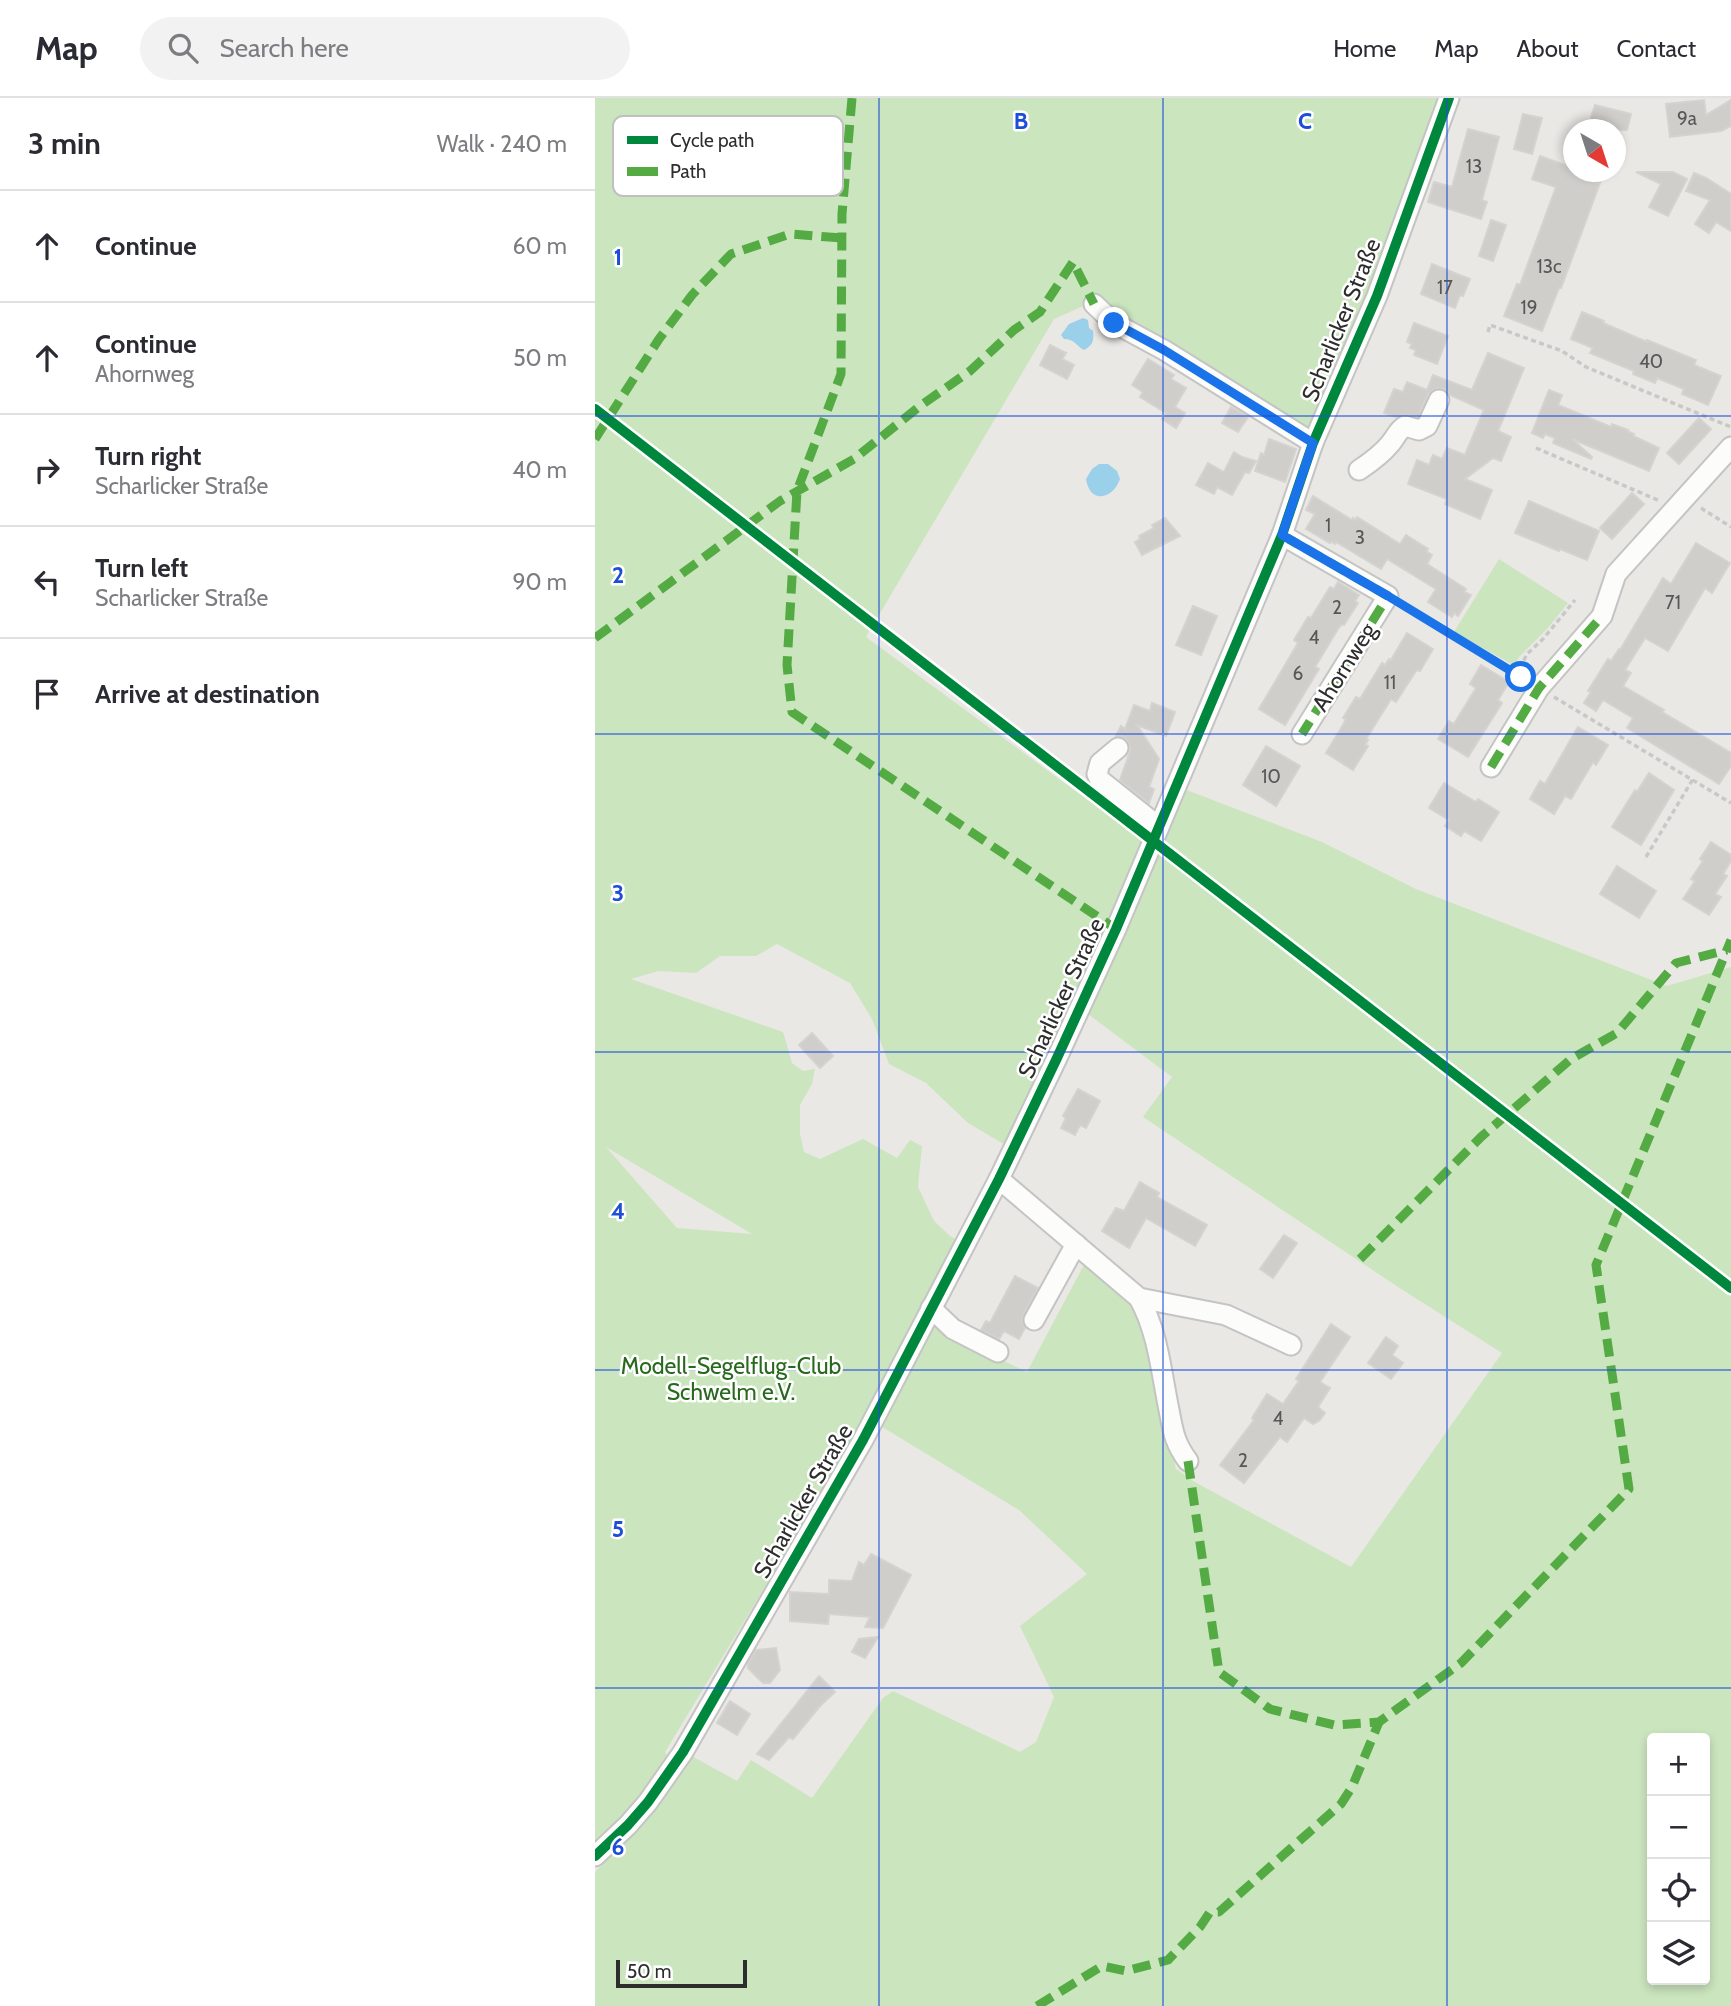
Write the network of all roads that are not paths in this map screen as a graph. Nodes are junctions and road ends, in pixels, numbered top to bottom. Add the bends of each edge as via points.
1 (1449, 98) edge
2 (1094, 304) dead end
3 (1439, 400) dead end
4 (1313, 443) junction
5 (1731, 447) edge
6 (1359, 470) dead end
7 (1282, 535) junction
8 (1302, 734) dead end
9 (1118, 748) dead end
10 (1491, 767) dead end
11 (1159, 827) junction
12 (999, 1179) junction
13 (1076, 1244) junction
14 (1139, 1298) junction
15 (931, 1308) junction
16 (1034, 1320) dead end
17 (977, 1328) dead end
18 (1291, 1345) dead end
19 (998, 1352) dead end
20 (1188, 1461) dead end
21 (595, 1856) edge

1 - 4 street, Scharlicker Straße via 1377,296
2 - 4 street, Scharlicker Straße via 1114,323
3 - 6 street via 1427,426 1405,426 1377,459
4 - 7 street, Scharlicker Straße
5 - 10 street via 1616,574 1602,616 1539,688
7 - 8 street, Ahornweg via 1388,596
7 - 11 street, Scharlicker Straße
9 - 11 street via 1100,763 1100,780
11 - 12 street, Scharlicker Straße via 1058,1058
12 - 13 street
12 - 15 street, Scharlicker Straße
13 - 14 street
13 - 16 street
14 - 18 street via 1226,1315
14 - 20 street via 1156,1343 1176,1445
15 - 17 street
15 - 19 street via 953,1329
15 - 21 street, Scharlicker Straße via 863,1440 683,1752 648,1802

